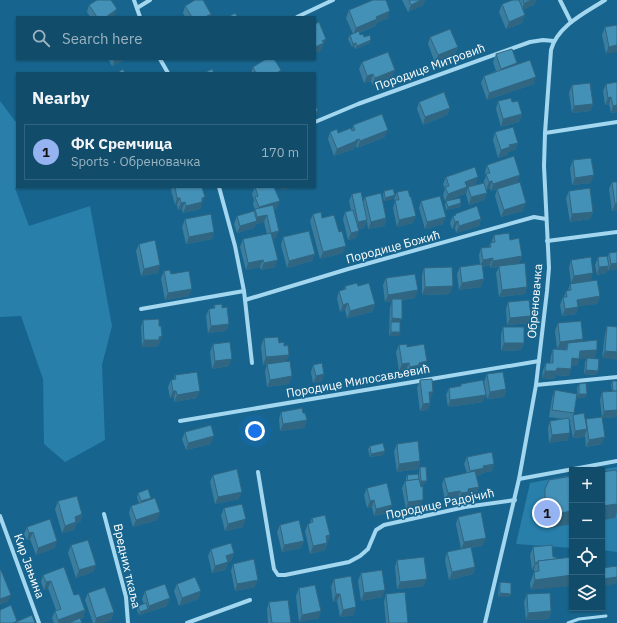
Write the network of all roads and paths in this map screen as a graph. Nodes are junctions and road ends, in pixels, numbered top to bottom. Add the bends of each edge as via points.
1 (134, 0) edge
2 (150, 0) edge
3 (334, 0) edge
4 (560, 0) edge
5 (605, 0) edge
6 (137, 8) junction
7 (140, 16) edge
8 (299, 16) edge
9 (571, 22) junction
10 (554, 41) junction
11 (161, 60) edge
12 (167, 72) edge
13 (316, 122) edge
14 (617, 122) edge
15 (545, 133) junction
16 (219, 188) edge
17 (546, 219) junction
18 (617, 232) edge
19 (547, 241) junction
20 (244, 291) junction
21 (245, 300) junction
22 (142, 309) dead end
23 (539, 360) junction
24 (252, 363) dead end
25 (617, 377) edge
26 (536, 385) junction
27 (180, 421) dead end
28 (617, 461) edge
29 (258, 472) dead end
30 (519, 479) junction
31 (515, 500) junction
32 (104, 514) dead end
33 (0, 516) edge
34 (250, 600) dead end
35 (606, 616) dead end
36 (39, 623) edge
37 (128, 623) edge
38 (187, 623) edge
39 (485, 623) edge
40 (568, 623) edge

1 - 6 street
2 - 6 street
3 - 8 street
4 - 9 street
5 - 9 street
6 - 7 street
9 - 10 street
10 - 13 street, Породице Митровић via 530,42
10 - 15 street, Обреновачка via 551,50
11 - 12 street
14 - 15 street
15 - 17 street, Обреновачка
16 - 20 street
17 - 19 street, Обреновачка
17 - 21 street, Породице Божић via 534,217
18 - 19 street
19 - 23 street, Обреновачка via 548,291
20 - 21 street
20 - 22 street
21 - 24 street
23 - 26 street, Обреновачка
23 - 27 street, Породице Милосављевић
25 - 26 street
26 - 30 street, Обреновачка
28 - 30 street
29 - 31 street, Породице Радојчић via 274,569 278,575 349,562 368,549 376,530 384,525 465,507
30 - 31 street, Обреновачка
31 - 39 street, Обреновачка
32 - 37 street, Вредних ткаља via 126,597
33 - 36 street, Кир Јањина
34 - 38 street
35 - 40 lane

